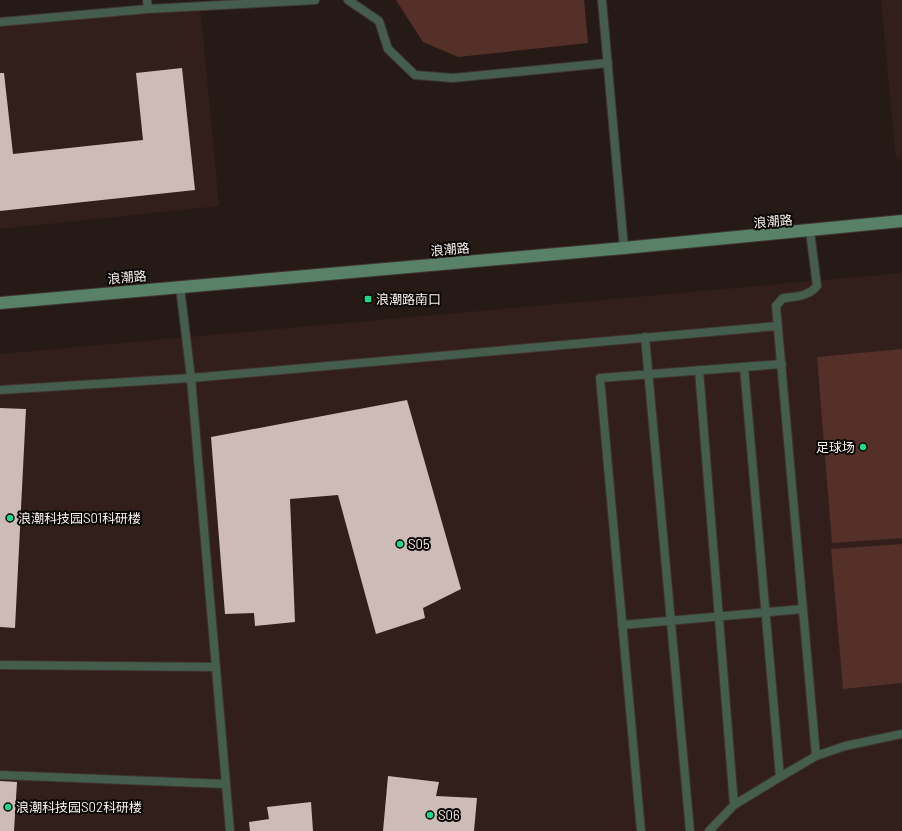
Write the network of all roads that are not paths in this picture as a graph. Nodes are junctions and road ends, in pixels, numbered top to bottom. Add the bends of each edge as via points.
1 (147, 0) edge
2 (315, 0) edge
3 (348, 0) edge
4 (602, 0) edge
5 (148, 9) junction
6 (0, 22) edge
7 (608, 63) junction
8 (902, 221) edge
9 (810, 231) junction
10 (624, 248) junction
11 (180, 287) junction
12 (0, 303) edge
13 (777, 326) junction
14 (645, 338) junction
15 (782, 364) junction
16 (744, 367) junction
17 (699, 370) junction
18 (648, 374) junction
19 (191, 378) junction
20 (0, 390) edge
21 (803, 609) junction
22 (765, 613) junction
23 (719, 617) junction
24 (671, 621) junction
25 (622, 625) junction
26 (0, 664) edge
27 (216, 667) junction
28 (902, 734) edge
29 (816, 756) junction
30 (0, 775) edge
31 (780, 777) junction
32 (226, 784) junction
33 (734, 805) junction
34 (230, 831) edge
35 (641, 831) edge
36 (690, 831) edge
37 (709, 831) edge

1 - 5 lane
2 - 5 lane
3 - 7 lane via 379,21 388,49 414,75 453,78
4 - 7 lane
5 - 6 lane
7 - 10 lane
8 - 9 main road, 浪潮路
9 - 10 main road, 浪潮路
9 - 13 lane via 817,286 812,292 783,298 776,306
10 - 11 main road, 浪潮路
11 - 12 main road, 浪潮路
11 - 19 lane
13 - 14 lane
13 - 15 lane
14 - 18 lane
14 - 19 lane
15 - 16 lane
15 - 21 lane
16 - 17 lane
16 - 22 lane
17 - 18 lane
17 - 23 lane
18 - 24 lane
18 - 25 lane via 600,378
19 - 20 lane
19 - 27 lane
21 - 22 lane
21 - 29 lane
22 - 23 lane
22 - 31 lane
23 - 24 lane
23 - 33 lane
24 - 25 lane
24 - 36 lane
25 - 35 lane
26 - 27 lane
27 - 32 lane
28 - 29 lane via 845,746
29 - 31 lane
30 - 32 lane
31 - 33 lane
32 - 34 lane
33 - 37 lane

